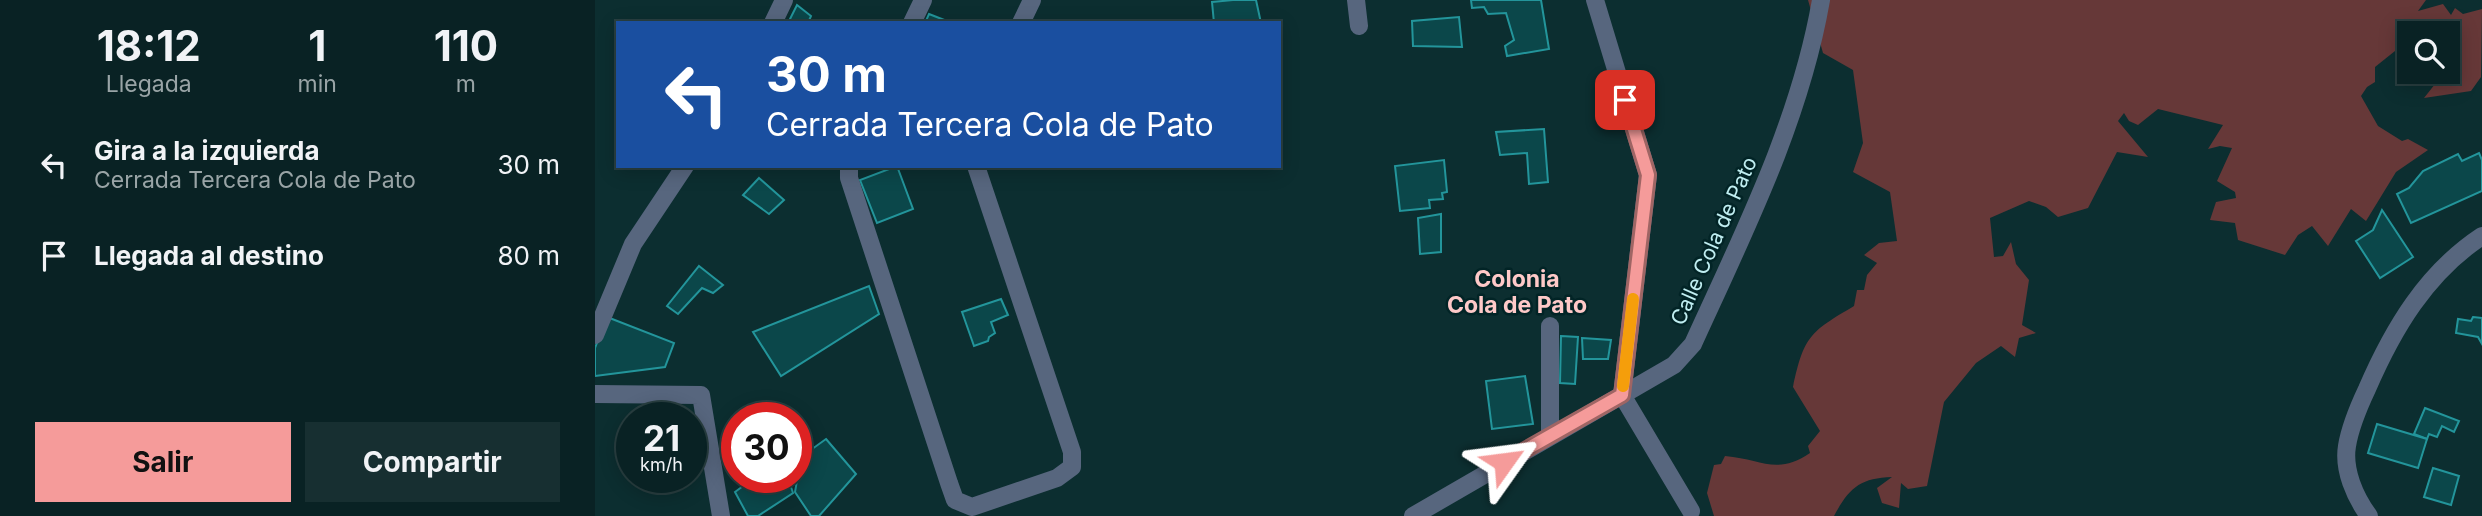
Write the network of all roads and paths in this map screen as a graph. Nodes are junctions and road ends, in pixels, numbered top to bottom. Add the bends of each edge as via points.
1 (784, 0) edge
2 (923, 0) edge
3 (1032, 0) edge
4 (1356, 0) edge
5 (1595, 0) edge
6 (1821, 0) edge
7 (774, 21) edge
8 (913, 21) edge
9 (1022, 21) edge
10 (1359, 26) dead end
11 (684, 168) edge
12 (849, 168) edge
13 (976, 168) edge
14 (2482, 236) edge
15 (1550, 326) dead end
16 (595, 335) edge
17 (595, 394) edge
18 (1622, 395) junction
19 (1550, 435) junction
20 (1691, 511) dead end
21 (721, 516) edge
22 (1413, 516) edge
23 (2369, 516) edge

1 - 7 street
2 - 8 street
3 - 9 street
4 - 10 street
5 - 18 street via 1648,175
6 - 18 street, Calle Cola de Pato via 1812,52 1768,178 1693,344 1674,365
11 - 16 street via 633,244
12 - 13 street via 949,484 955,500 972,507 1057,478 1072,467 1072,452
14 - 23 street via 2427,285 2400,319 2362,401 2347,446 2348,465 2353,490
15 - 19 street
17 - 21 street via 701,395
18 - 19 street, Calle Cola de Pato
18 - 20 street
19 - 22 street, Calle Cola de Pato

